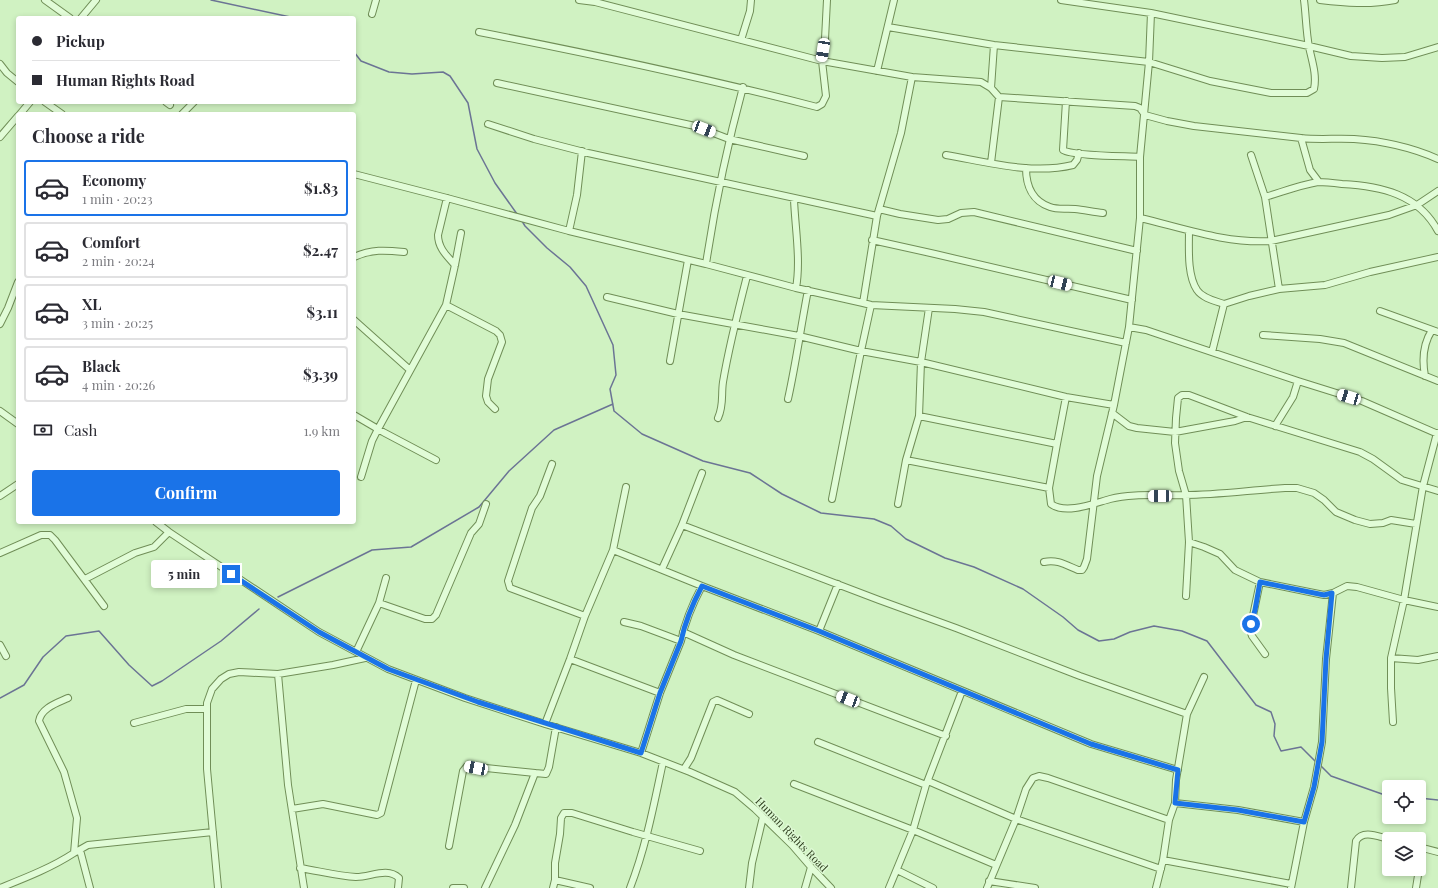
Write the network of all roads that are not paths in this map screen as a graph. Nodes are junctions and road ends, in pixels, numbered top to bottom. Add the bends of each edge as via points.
1 (45, 0) edge
2 (96, 0) edge
3 (376, 0) edge
4 (579, 0) edge
5 (751, 0) edge
6 (827, 0) edge
7 (894, 0) edge
8 (1061, 0) edge
9 (1304, 0) edge
10 (1320, 0) edge
11 (1395, 0) edge
12 (1342, 1) edge
13 (1151, 13) junction
14 (372, 14) dead end
15 (66, 16) edge
16 (83, 16) edge
17 (888, 27) junction
18 (479, 32) dead end
19 (741, 40) junction
20 (994, 44) junction
21 (1309, 46) junction
22 (1438, 47) edge
23 (822, 61) junction
24 (1149, 62) junction
25 (0, 64) edge
26 (877, 71) junction
27 (912, 77) junction
28 (16, 80) edge
29 (497, 83) dead end
30 (743, 88) junction
31 (990, 88) junction
32 (998, 97) junction
33 (1066, 101) junction
34 (28, 104) edge
35 (47, 104) edge
36 (192, 104) edge
37 (22, 112) edge
38 (59, 112) edge
39 (184, 112) edge
40 (1145, 115) junction
41 (16, 118) edge
42 (488, 124) dead end
43 (0, 137) edge
44 (1301, 138) junction
45 (729, 139) junction
46 (582, 151) junction
47 (1079, 153) junction
48 (946, 155) dead end
49 (1251, 155) dead end
50 (804, 156) dead end
51 (1140, 157) junction
52 (1438, 159) edge
53 (992, 163) junction
54 (1026, 168) junction
55 (356, 175) edge
56 (1318, 182) junction
57 (720, 183) junction
58 (1438, 191) edge
59 (1264, 197) junction
60 (447, 198) junction
61 (794, 199) junction
62 (1417, 205) junction
63 (879, 209) junction
64 (1103, 213) dead end
65 (877, 216) junction
66 (1140, 218) junction
67 (570, 231) junction
68 (1189, 231) junction
69 (1438, 231) edge
70 (461, 233) dead end
71 (872, 240) junction
72 (1271, 241) junction
73 (1137, 251) junction
74 (404, 252) dead end
75 (356, 256) edge
76 (1438, 257) edge
77 (688, 260) junction
78 (706, 264) junction
79 (455, 265) junction
80 (747, 276) junction
81 (16, 287) edge
82 (796, 288) junction
83 (1279, 289) junction
84 (808, 290) junction
85 (607, 297) dead end
86 (1132, 300) junction
87 (863, 303) junction
88 (1224, 304) junction
89 (446, 305) junction
90 (871, 305) junction
91 (929, 308) junction
92 (1380, 311) dead end
93 (678, 314) junction
94 (356, 322) edge
95 (0, 324) edge
96 (735, 325) junction
97 (1129, 327) junction
98 (1435, 331) edge
99 (1263, 334) dead end
100 (799, 336) junction
101 (1126, 343) junction
102 (861, 351) junction
103 (1212, 352) junction
104 (670, 361) dead end
105 (921, 362) junction
106 (410, 370) junction
107 (1425, 376) junction
108 (1298, 381) junction
109 (1438, 381) edge
110 (1066, 397) junction
111 (788, 399) dead end
112 (1114, 405) junction
113 (495, 409) dead end
114 (0, 411) edge
115 (1112, 413) junction
116 (356, 416) edge
117 (919, 416) junction
118 (1247, 417) junction
119 (718, 418) dead end
120 (16, 423) edge
121 (1275, 426) junction
122 (378, 429) junction
123 (1175, 432) junction
124 (1438, 433) edge
125 (1057, 444) junction
126 (436, 460) dead end
127 (906, 460) junction
128 (552, 464) dead end
129 (702, 474) dead end
130 (361, 477) dead end
131 (16, 485) edge
132 (1423, 486) junction
133 (626, 488) dead end
134 (1049, 488) junction
135 (1438, 491) edge
136 (1186, 495) junction
137 (0, 496) edge
138 (832, 499) dead end
139 (486, 504) dead end
140 (898, 504) dead end
141 (1093, 505) junction
142 (159, 524) edge
143 (1416, 524) junction
144 (682, 525) junction
145 (169, 532) junction
146 (1189, 542) junction
147 (613, 550) junction
148 (0, 553) edge
149 (1044, 562) dead end
150 (662, 569) junction
151 (386, 578) dead end
152 (85, 579) junction
153 (1260, 582) junction
154 (838, 584) junction
155 (702, 586) junction
156 (1332, 593) junction
157 (1186, 596) dead end
158 (1404, 600) junction
159 (379, 602) junction
160 (104, 606) dead end
161 (1438, 607) edge
162 (585, 616) junction
163 (624, 622) dead end
164 (819, 631) junction
165 (683, 632) junction
166 (681, 641) junction
167 (0, 646) edge
168 (356, 652) junction
169 (1265, 654) dead end
170 (6, 656) dead end
171 (1438, 656) edge
172 (365, 658) junction
173 (1391, 658) junction
174 (570, 659) junction
175 (278, 674) junction
176 (1204, 677) dead end
177 (416, 680) junction
178 (962, 691) junction
179 (660, 693) junction
180 (68, 698) dead end
181 (207, 709) junction
182 (749, 714) dead end
183 (1187, 714) junction
184 (1393, 722) dead end
185 (134, 723) dead end
186 (545, 724) junction
187 (556, 727) junction
188 (946, 736) junction
189 (818, 742) dead end
190 (641, 753) junction
191 (663, 762) junction
192 (684, 769) junction
193 (1178, 770) junction
194 (534, 773) junction
195 (927, 783) junction
196 (794, 784) dead end
197 (1175, 803) junction
198 (292, 809) junction
199 (763, 818) junction
200 (1016, 819) junction
201 (1169, 820) junction
202 (1304, 822) junction
203 (913, 830) junction
204 (213, 832) junction
205 (647, 836) junction
206 (1382, 837) edge
207 (449, 846) dead end
208 (1426, 848) edge
209 (77, 851) junction
210 (700, 851) dead end
211 (1438, 852) edge
212 (1163, 860) junction
213 (996, 865) junction
214 (811, 867) junction
215 (300, 868) junction
216 (1161, 869) junction
217 (897, 870) junction
218 (1418, 876) edge
219 (555, 880) junction
220 (990, 881) junction
221 (1291, 886) edge
222 (0, 888) edge
223 (90, 888) edge
224 (218, 888) edge
225 (304, 888) edge
226 (398, 888) edge
227 (453, 888) edge
228 (464, 888) edge
229 (486, 888) edge
230 (553, 888) edge
231 (590, 888) edge
232 (630, 888) edge
233 (750, 888) edge
234 (805, 888) edge
235 (831, 888) edge
236 (889, 888) edge
237 (933, 888) edge
238 (987, 888) edge
239 (1035, 888) edge
240 (1156, 888) edge
241 (1353, 888) edge
242 (1416, 888) edge

1 - 15 street
2 - 16 street
3 - 14 street
4 - 19 street
5 - 19 street
6 - 23 street
7 - 17 street
8 - 13 street
9 - 21 street
10 - 12 street
11 - 12 street via 1368,3
13 - 21 street
13 - 24 street
17 - 20 street
17 - 26 street
18 - 30 street via 613,58
19 - 23 street
20 - 24 street
20 - 31 street
21 - 22 street via 1351,56 1382,58 1405,57
21 - 24 street via 1315,85 1314,89 1307,93 1271,93 1237,87
23 - 26 street
23 - 30 street via 826,96 822,104 817,106
24 - 40 street
25 - 28 street
26 - 27 street
27 - 31 street via 981,82
27 - 63 street via 901,133
29 - 45 street via 695,126
30 - 45 street
31 - 32 street
32 - 33 street
32 - 53 street
33 - 40 street via 1135,106
33 - 47 street via 1063,150
34 - 37 street
35 - 38 street
36 - 39 street
40 - 44 street via 1194,126
40 - 51 street
41 - 43 street
42 - 46 street
44 - 52 street via 1354,139 1388,143 1418,150
44 - 56 street via 1310,170
45 - 50 street
45 - 57 street
46 - 57 street
46 - 67 street
47 - 51 street
47 - 54 street via 1073,165 1060,168
48 - 53 street
49 - 59 street
51 - 66 street
53 - 54 street
54 - 64 street via 1028,187 1032,195 1043,204
55 - 60 street
56 - 59 street
56 - 62 street via 1385,189
57 - 61 street
57 - 78 street
58 - 62 street
59 - 72 street
60 - 67 street
60 - 79 street via 438,241 440,248
61 - 65 street
61 - 82 street via 797,232
62 - 69 street
62 - 72 street via 1389,215
63 - 65 street
63 - 73 street via 938,220 974,212
65 - 71 street
66 - 68 street
66 - 73 street
67 - 77 street
68 - 72 street via 1255,242
68 - 88 street via 1190,263 1197,290 1208,299
70 - 79 street
71 - 86 street
71 - 87 street
72 - 83 street
73 - 86 street
74 - 75 street via 384,250
76 - 83 street via 1325,285
77 - 78 street
77 - 93 street
78 - 80 street
79 - 89 street
80 - 82 street
80 - 96 street
81 - 95 street
82 - 84 street
83 - 88 street
84 - 87 street
84 - 100 street
85 - 93 street
86 - 97 street
87 - 90 street
88 - 103 street
89 - 106 street
89 - 113 street via 500,335 502,342 486,390 488,402
90 - 91 street
90 - 102 street
91 - 101 street via 984,312
91 - 105 street
92 - 98 street
93 - 96 street
93 - 104 street
94 - 106 street
96 - 100 street
96 - 119 street via 723,383 722,409
97 - 101 street
97 - 103 street via 1146,330
98 - 107 street via 1428,337 1424,347
99 - 107 street via 1344,343
100 - 102 street
100 - 111 street
101 - 112 street
102 - 105 street
102 - 138 street
103 - 108 street
105 - 110 street
105 - 117 street
106 - 122 street
107 - 109 street
108 - 121 street via 1293,397
108 - 124 street via 1362,401
110 - 112 street
110 - 125 street
112 - 115 street
114 - 120 street
115 - 123 street via 1129,426
115 - 141 street
116 - 122 street
117 - 125 street
117 - 127 street
118 - 121 street
118 - 123 street
118 - 123 street via 1189,395 1182,395 1178,398
121 - 132 street via 1360,452 1402,480
122 - 126 street
122 - 130 street
123 - 136 street via 1179,471
124 - 132 street
125 - 134 street
127 - 134 street
127 - 140 street
128 - 162 street via 540,496 532,508 508,585 510,588
129 - 144 street
131 - 137 street
132 - 135 street
132 - 143 street
133 - 147 street
134 - 141 street via 1051,504 1055,507 1065,509
136 - 141 street via 1111,498
136 - 143 street via 1297,488 1314,493 1336,512 1355,520 1370,524 1403,520
136 - 146 street
139 - 159 street via 479,524 471,533 432,619
141 - 149 street via 1087,559 1082,570 1058,561
142 - 145 street, Human Rights Road
143 - 158 street
144 - 150 street
144 - 154 street
145 - 152 street via 154,547 135,553
145 - 168 street, Human Rights Road via 319,632
146 - 153 street via 1220,554 1235,570
146 - 157 street
147 - 150 street
147 - 162 street
148 - 152 street via 41,535 50,535
150 - 155 street
151 - 159 street
152 - 160 street
153 - 156 street via 1324,595
153 - 169 street via 1250,630
154 - 164 street
154 - 183 street
155 - 164 street
155 - 165 street
156 - 158 street via 1347,586
156 - 202 street via 1322,742 1314,787
158 - 161 street
158 - 173 street
159 - 168 street
162 - 174 street
163 - 166 street
164 - 178 street
165 - 166 street
165 - 188 street via 734,655
166 - 179 street
167 - 170 street
168 - 172 street, Human Rights Road
171 - 173 street via 1418,660
172 - 175 street
172 - 177 street, Human Rights Road
173 - 184 street
174 - 179 street
174 - 186 street
175 - 181 street via 229,674 212,689
175 - 198 street
176 - 183 street
177 - 186 street, Human Rights Road
177 - 198 street via 381,813 377,815 323,804
178 - 188 street
178 - 193 street via 1091,744
179 - 190 street
180 - 209 street via 46,709 39,721 64,772 77,818
181 - 185 street via 186,709
181 - 204 street via 207,769
182 - 192 street via 717,700 714,702
183 - 193 street
186 - 187 street, Human Rights Road
187 - 190 street, Human Rights Road
187 - 194 street via 550,767 546,774
188 - 195 street
189 - 195 street
190 - 191 street, Human Rights Road
191 - 192 street, Human Rights Road
191 - 205 street
192 - 199 street, Human Rights Road via 735,792
193 - 197 street
194 - 207 street via 467,766 463,771
194 - 229 street via 515,825
195 - 200 street
195 - 203 street
196 - 203 street
197 - 201 street
197 - 202 street via 1238,810
198 - 215 street
199 - 214 street, Human Rights Road
199 - 233 street via 752,863
200 - 201 street via 1029,783 1039,776
200 - 213 street
200 - 216 street
201 - 212 street
202 - 221 street
203 - 213 street
203 - 217 street
204 - 209 street via 88,845
204 - 224 street
205 - 210 street
205 - 219 street via 572,813 564,813 561,818
205 - 232 street
206 - 241 street via 1368,834 1362,835 1356,841
208 - 211 street
209 - 222 street via 37,873
209 - 223 street
212 - 216 street
212 - 221 street
213 - 220 street
214 - 234 street
214 - 235 street, Human Rights Road
215 - 225 street
215 - 226 street via 356,877 376,873 395,874 399,878
216 - 240 street
217 - 236 street
217 - 237 street
218 - 242 street
219 - 230 street
219 - 231 street
220 - 238 street
220 - 239 street
227 - 228 street

